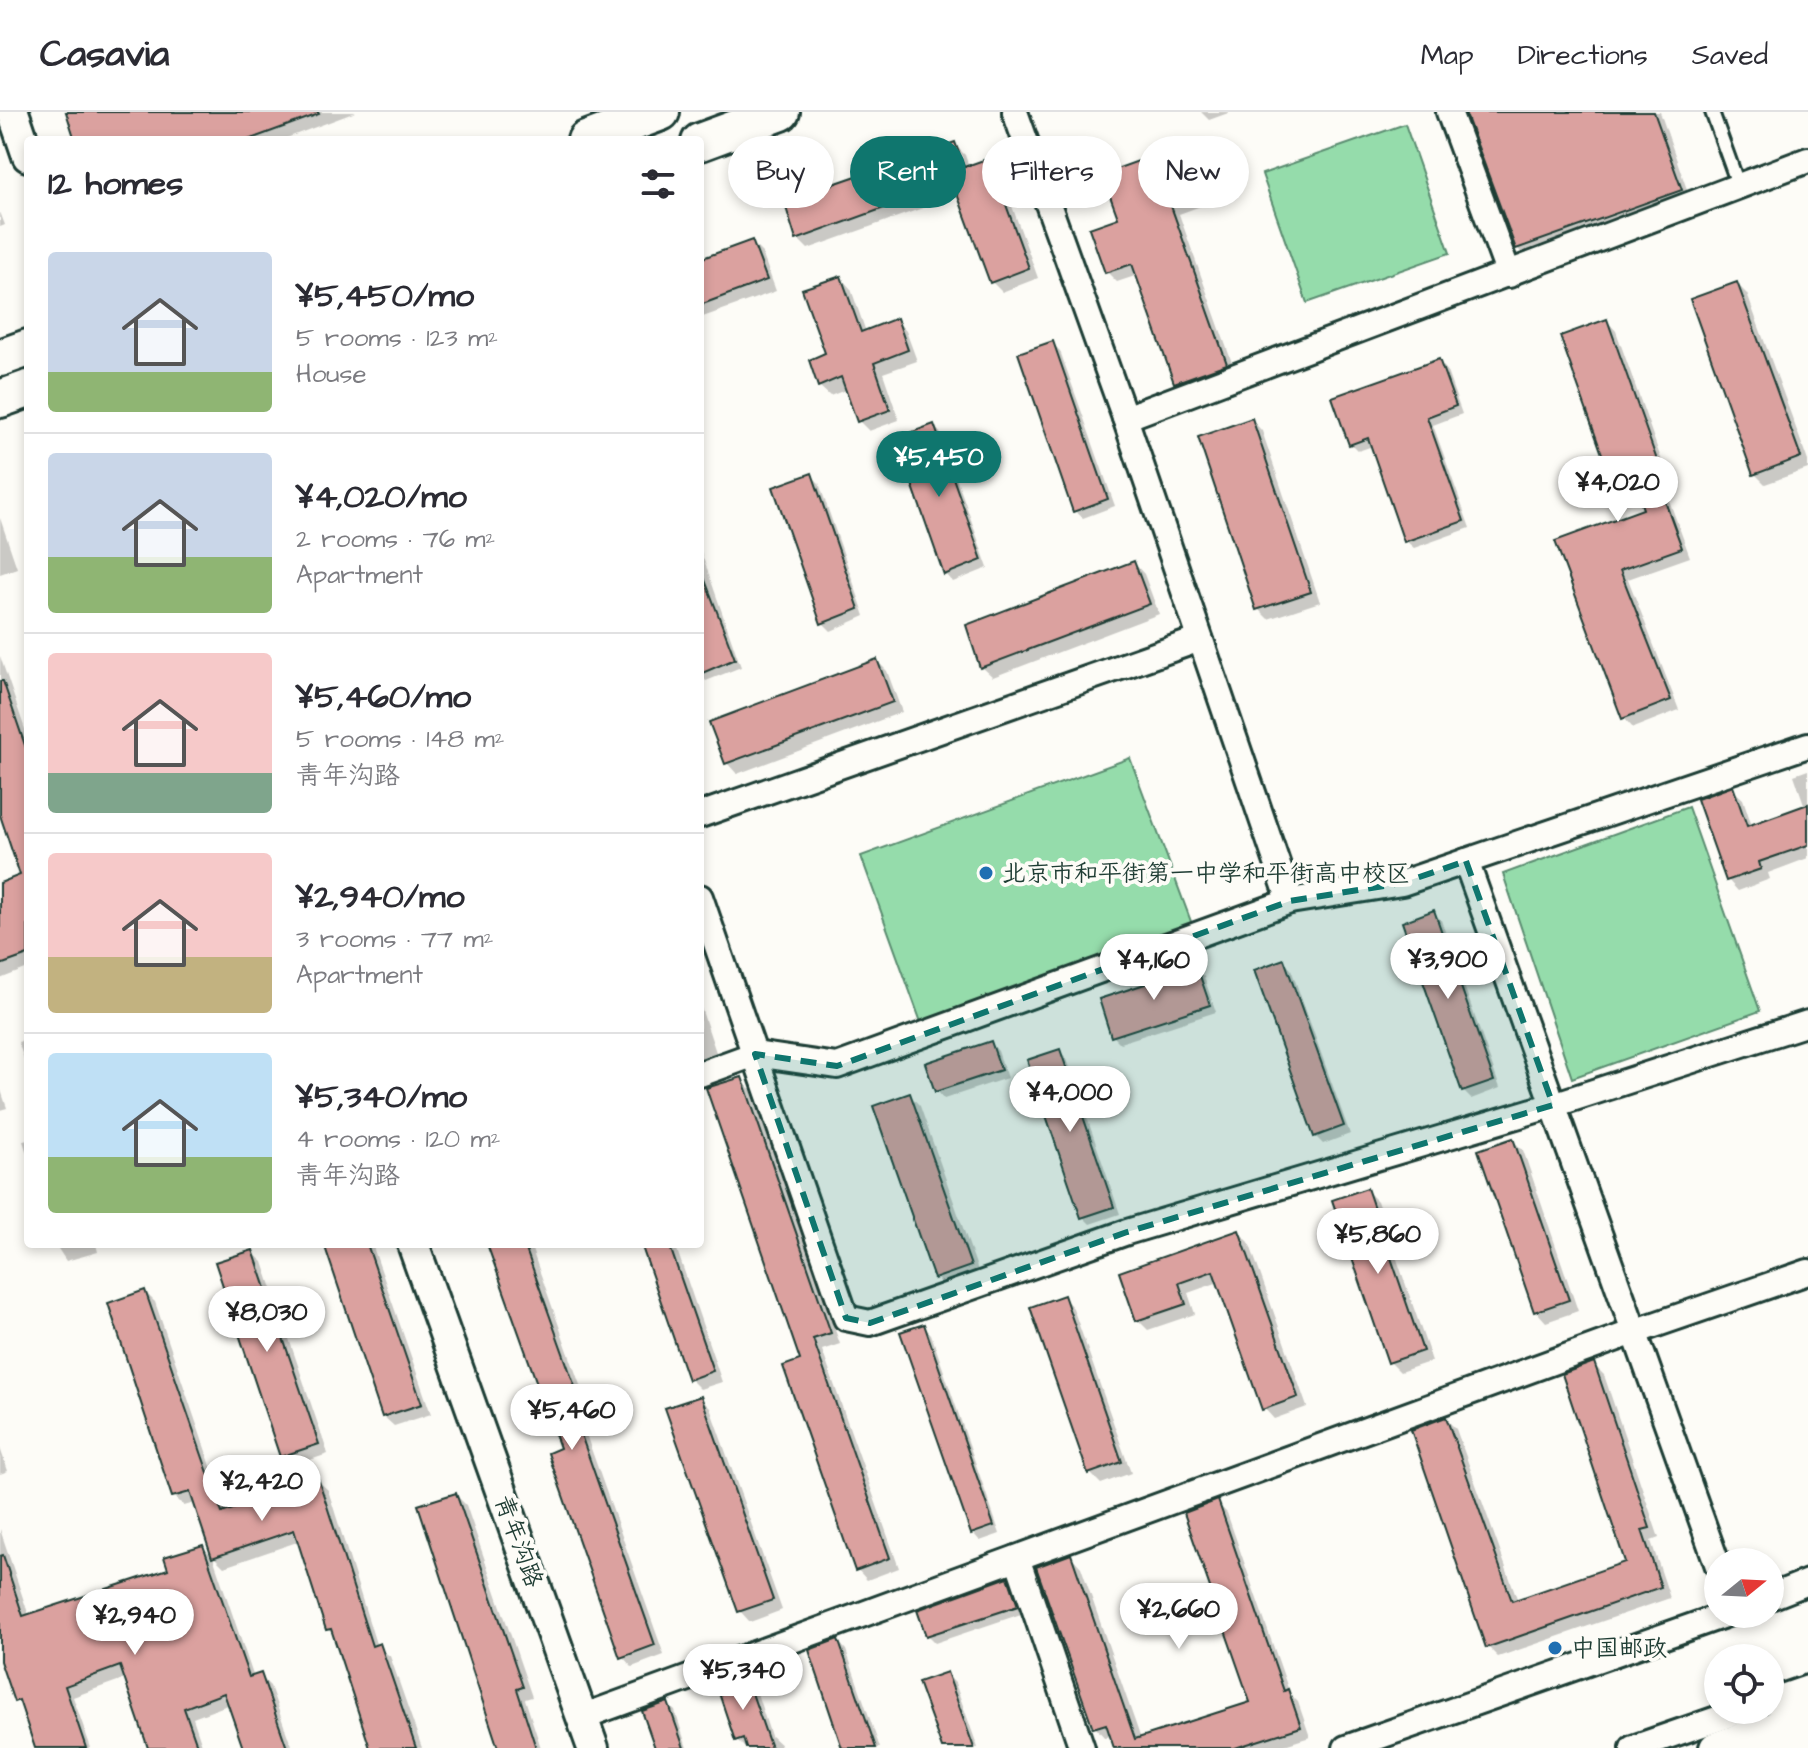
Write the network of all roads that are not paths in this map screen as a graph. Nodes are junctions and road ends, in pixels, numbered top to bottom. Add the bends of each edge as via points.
1 (13, 112) edge
2 (661, 112) edge
3 (781, 112) edge
4 (1015, 112) edge
5 (1449, 112) edge
6 (1712, 112) edge
7 (597, 136) edge
8 (704, 141) edge
9 (24, 144) edge
10 (1808, 160) edge
11 (1739, 187) junction
12 (1509, 275) junction
13 (24, 349) edge
14 (0, 358) edge
15 (24, 390) edge
16 (0, 399) edge
17 (1125, 418) junction
18 (1200, 639) junction
19 (1808, 745) edge
20 (704, 814) edge
21 (1466, 861) junction
22 (1290, 901) junction
23 (704, 908) edge
24 (1808, 1023) edge
25 (755, 1054) junction
26 (704, 1073) edge
27 (1553, 1105) junction
28 (414, 1248) edge
29 (1808, 1272) edge
30 (1634, 1332) junction
31 (1712, 1548) edge
32 (1017, 1558) junction
33 (1808, 1582) edge
34 (1784, 1591) edge
35 (1704, 1622) edge
36 (1808, 1688) edge
37 (1784, 1696) edge
38 (1808, 1715) edge
39 (582, 1717) junction
40 (1704, 1723) edge
41 (1808, 1738) edge
42 (593, 1748) edge
43 (1082, 1748) edge
44 (1346, 1748) edge
45 (1633, 1748) edge
46 (1715, 1748) edge
47 (1779, 1748) edge

1 - 9 street
2 - 7 main road
3 - 8 main road
4 - 17 street
5 - 12 street
6 - 11 lane
10 - 11 street
11 - 12 street
12 - 17 street
13 - 14 main road
15 - 16 main road
17 - 18 street
18 - 20 street
18 - 22 street
19 - 21 street
21 - 22 street via 1402,883
21 - 27 street
22 - 25 street via 837,1066
23 - 25 street
24 - 27 street
25 - 26 street
25 - 27 street via 846,1318 870,1323 1127,1232
27 - 30 street
28 - 39 street, 青年沟路
29 - 30 street
30 - 31 street
30 - 32 street
32 - 39 street
32 - 43 street
33 - 34 street
35 - 44 street
36 - 37 street
38 - 46 street
39 - 42 street, 青年沟路
40 - 45 street
41 - 47 street

